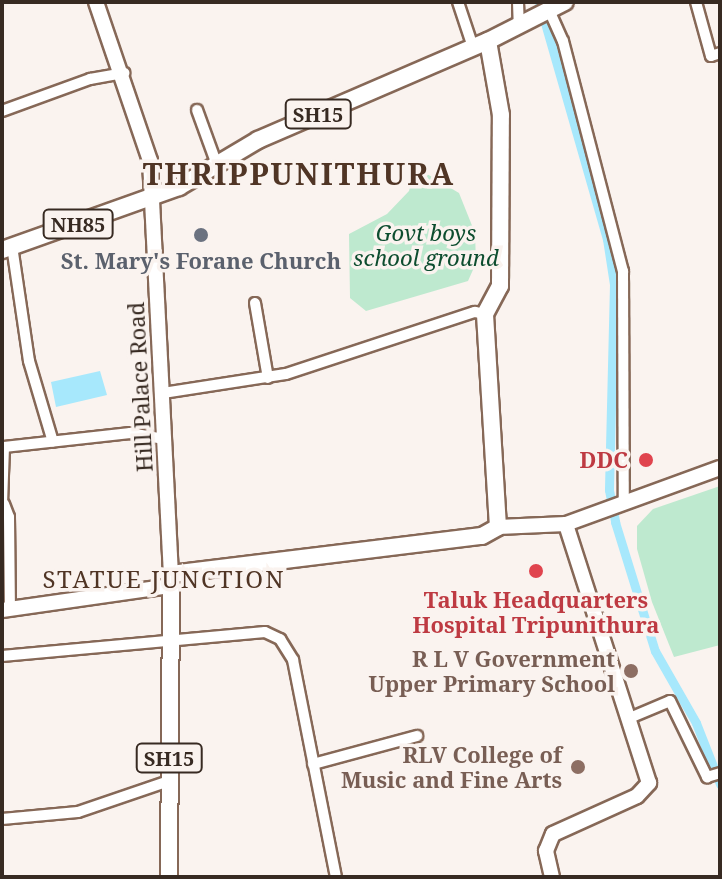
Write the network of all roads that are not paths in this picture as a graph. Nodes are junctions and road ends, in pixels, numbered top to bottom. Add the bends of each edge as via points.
1 (96, 2) edge
2 (458, 2) edge
3 (518, 2) edge
4 (565, 2) edge
5 (696, 2) edge
6 (549, 10) junction
7 (525, 22) junction
8 (481, 44) junction
9 (720, 53) edge
10 (124, 73) junction
11 (197, 110) dead end
12 (2, 111) edge
13 (217, 165) junction
14 (153, 198) junction
15 (7, 248) edge
16 (255, 303) dead end
17 (485, 314) junction
18 (268, 378) junction
19 (163, 393) junction
20 (165, 439) junction
21 (53, 442) junction
22 (720, 468) edge
23 (623, 502) junction
24 (3, 504) edge
25 (566, 524) junction
26 (498, 527) junction
27 (171, 580) junction
28 (6, 609) edge
29 (171, 638) junction
30 (2, 656) edge
31 (632, 717) junction
32 (417, 736) dead end
33 (313, 764) junction
34 (717, 774) edge
35 (169, 781) junction
36 (2, 819) edge
37 (169, 877) edge
38 (336, 877) edge
39 (552, 877) edge

1 - 10 main road
2 - 8 street
3 - 7 street
4 - 6 main road, SH15
5 - 9 street via 711,56
6 - 7 main road, SH15
6 - 23 street via 563,41 623,271
7 - 8 main road, SH15
8 - 13 main road, SH15 via 258,140
8 - 17 main road via 501,115 500,286
10 - 12 street via 90,79
10 - 14 main road via 150,161
11 - 13 street
13 - 14 main road, SH15
14 - 15 main road, NH85 / NH85
14 - 19 main road, Hill Palace Road
15 - 21 street via 29,361
16 - 18 street
17 - 18 street via 475,312
17 - 26 main road
18 - 19 street
19 - 20 main road, Hill Palace Road
20 - 21 street via 130,433
20 - 27 main road, Hill Palace Road
21 - 24 street via 4,447
22 - 23 main road
23 - 25 main road
24 - 28 street via 9,517
25 - 26 main road
25 - 31 main road
26 - 27 main road via 482,536
27 - 28 main road
27 - 29 main road, SH15
29 - 30 street
29 - 33 street via 265,632 280,639 293,660
29 - 35 main road, SH15
31 - 34 street via 670,701 707,777
31 - 39 main road via 649,785 637,796 553,834 546,851
32 - 33 street
33 - 38 street
35 - 36 street via 78,812
35 - 37 main road, SH15

